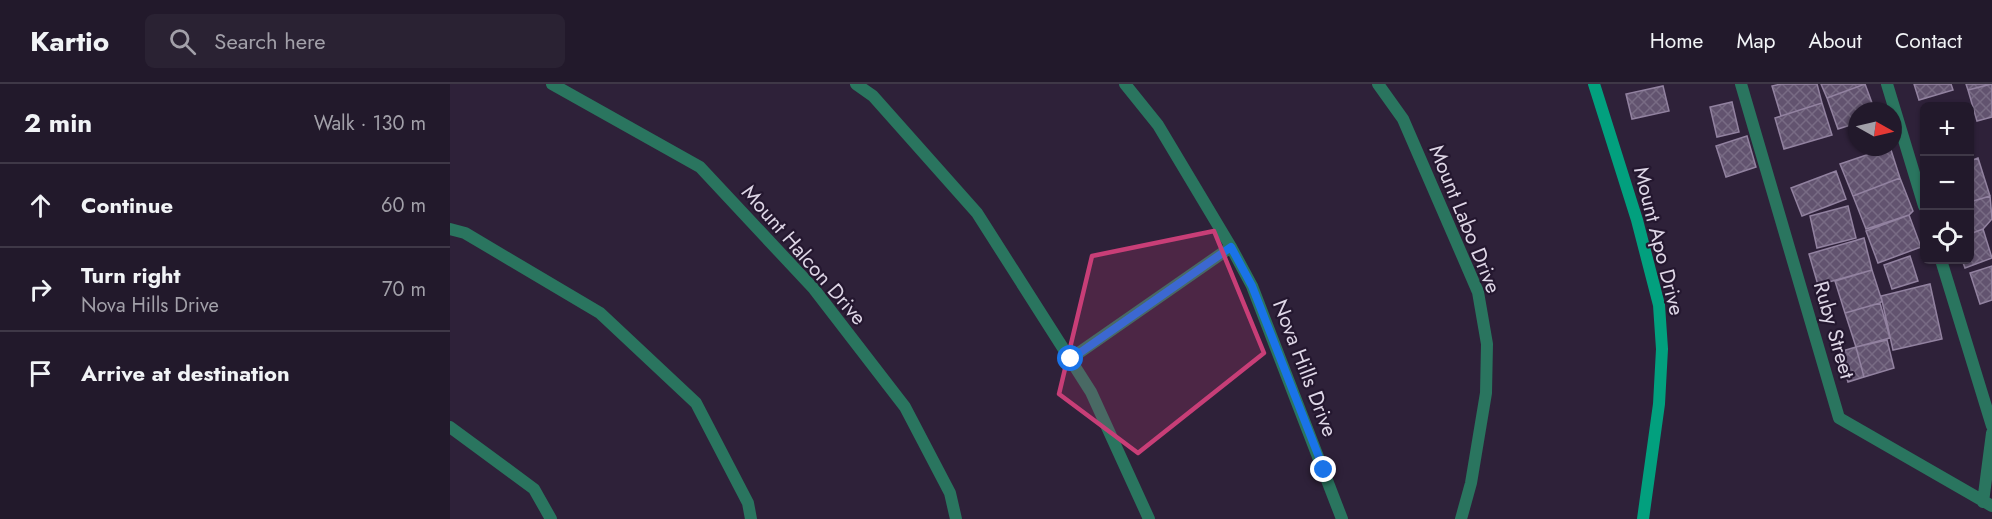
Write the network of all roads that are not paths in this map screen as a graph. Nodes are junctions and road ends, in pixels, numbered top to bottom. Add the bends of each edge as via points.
1 (552, 84) edge
2 (856, 84) edge
3 (1125, 84) edge
4 (1378, 84) edge
5 (1594, 84) edge
6 (1742, 84) edge
7 (1887, 84) edge
8 (1920, 193) edge
9 (450, 229) edge
10 (1231, 247) junction
11 (1942, 264) edge
12 (1071, 359) junction
13 (1992, 426) edge
14 (450, 427) edge
15 (1992, 433) edge
16 (1988, 504) edge
17 (551, 519) edge
18 (751, 519) edge
19 (956, 519) edge
20 (1149, 519) edge
21 (1342, 519) edge
22 (1461, 519) edge
23 (1643, 519) edge

1 - 19 street, Mount Halcon Drive via 700,167 814,289 905,407 950,493
2 - 12 street via 873,96 977,213
3 - 10 street, Nova Hills Drive via 1158,125
4 - 22 street, Mount Labo Drive via 1403,119 1478,292 1487,344 1485,393 1471,483
5 - 23 street, Mount Apo Drive via 1659,305 1659,404
6 - 16 street, Ruby Street via 1839,418
7 - 8 street
9 - 18 street via 465,233 600,313 696,403 748,503
10 - 12 street
10 - 21 street, Nova Hills Drive via 1252,286
11 - 13 street
12 - 20 street via 1091,392
14 - 17 street via 534,489
15 - 16 street

